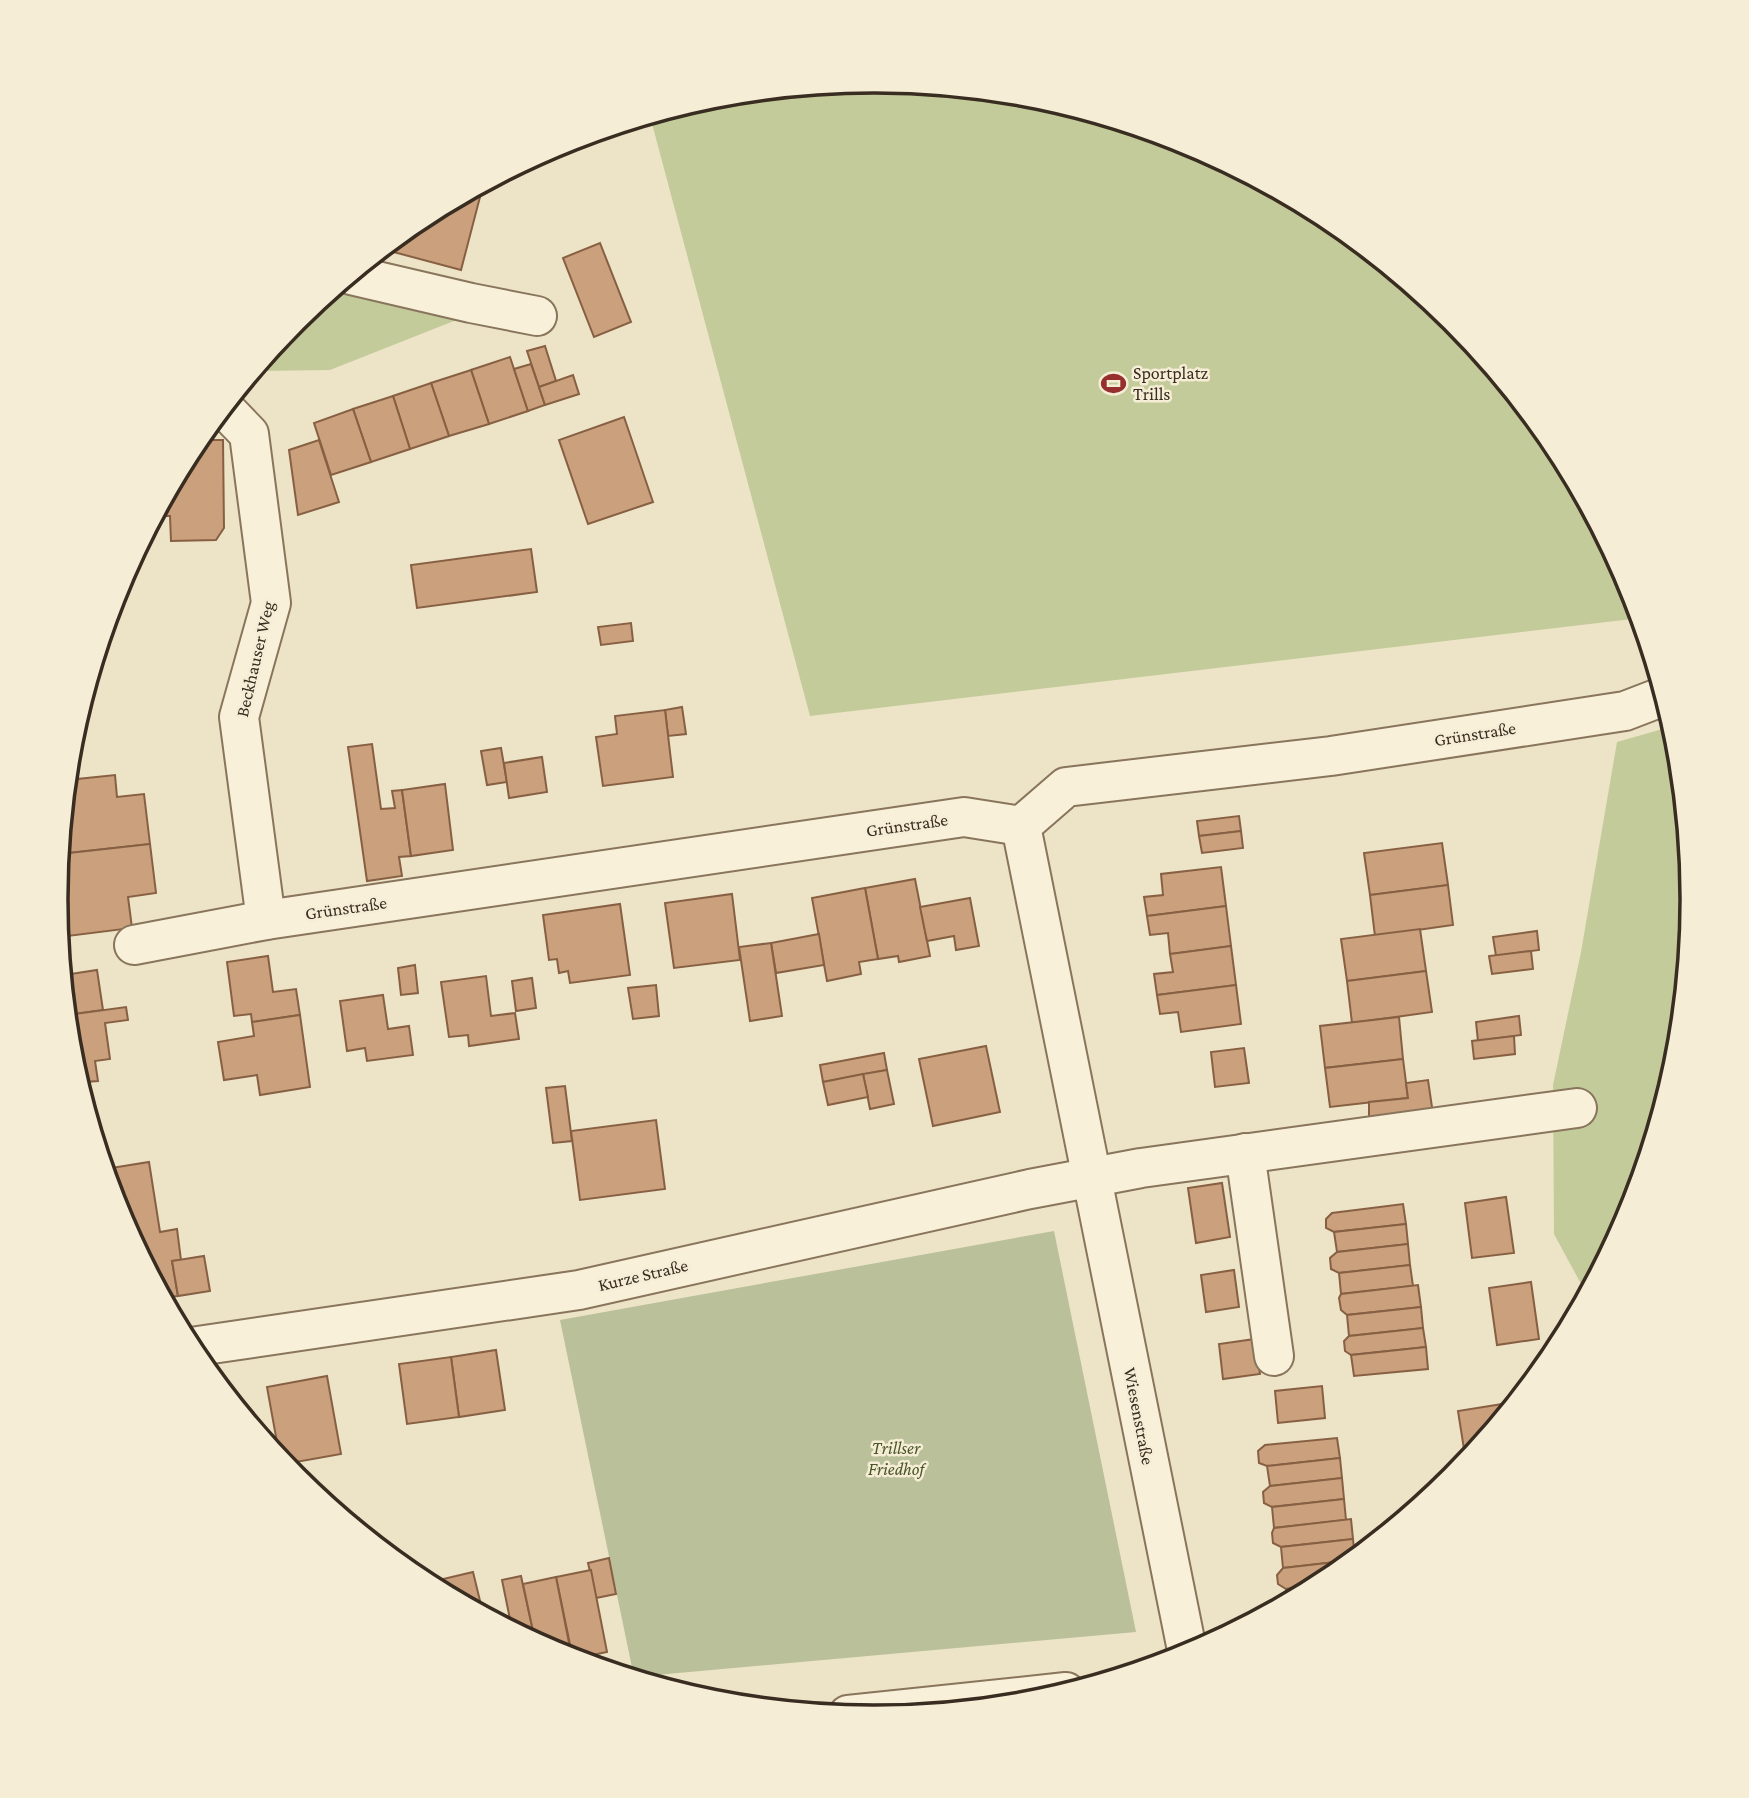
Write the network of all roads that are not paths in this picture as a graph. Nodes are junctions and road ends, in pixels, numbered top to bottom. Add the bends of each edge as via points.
1 (362, 277) edge
2 (537, 316) dead end
3 (230, 415) edge
4 (1655, 700) edge
5 (1021, 827) junction
6 (266, 920) junction
7 (134, 945) dead end
8 (1577, 1108) dead end
9 (1245, 1153) junction
10 (1091, 1178) junction
11 (203, 1346) edge
12 (1274, 1356) dead end
13 (1186, 1643) edge

1 - 2 street
3 - 6 street, Beckhauser Weg via 249,434 271,603 239,717
4 - 5 street, Grünstraße via 1625,712 1331,756 1066,787
5 - 6 street, Grünstraße via 964,817
5 - 10 street, Wiesenstraße
6 - 7 street, Grünstraße
8 - 9 street
9 - 10 street
9 - 12 street
10 - 11 street, Kurze Straße via 579,1290
10 - 13 street, Wiesenstraße

